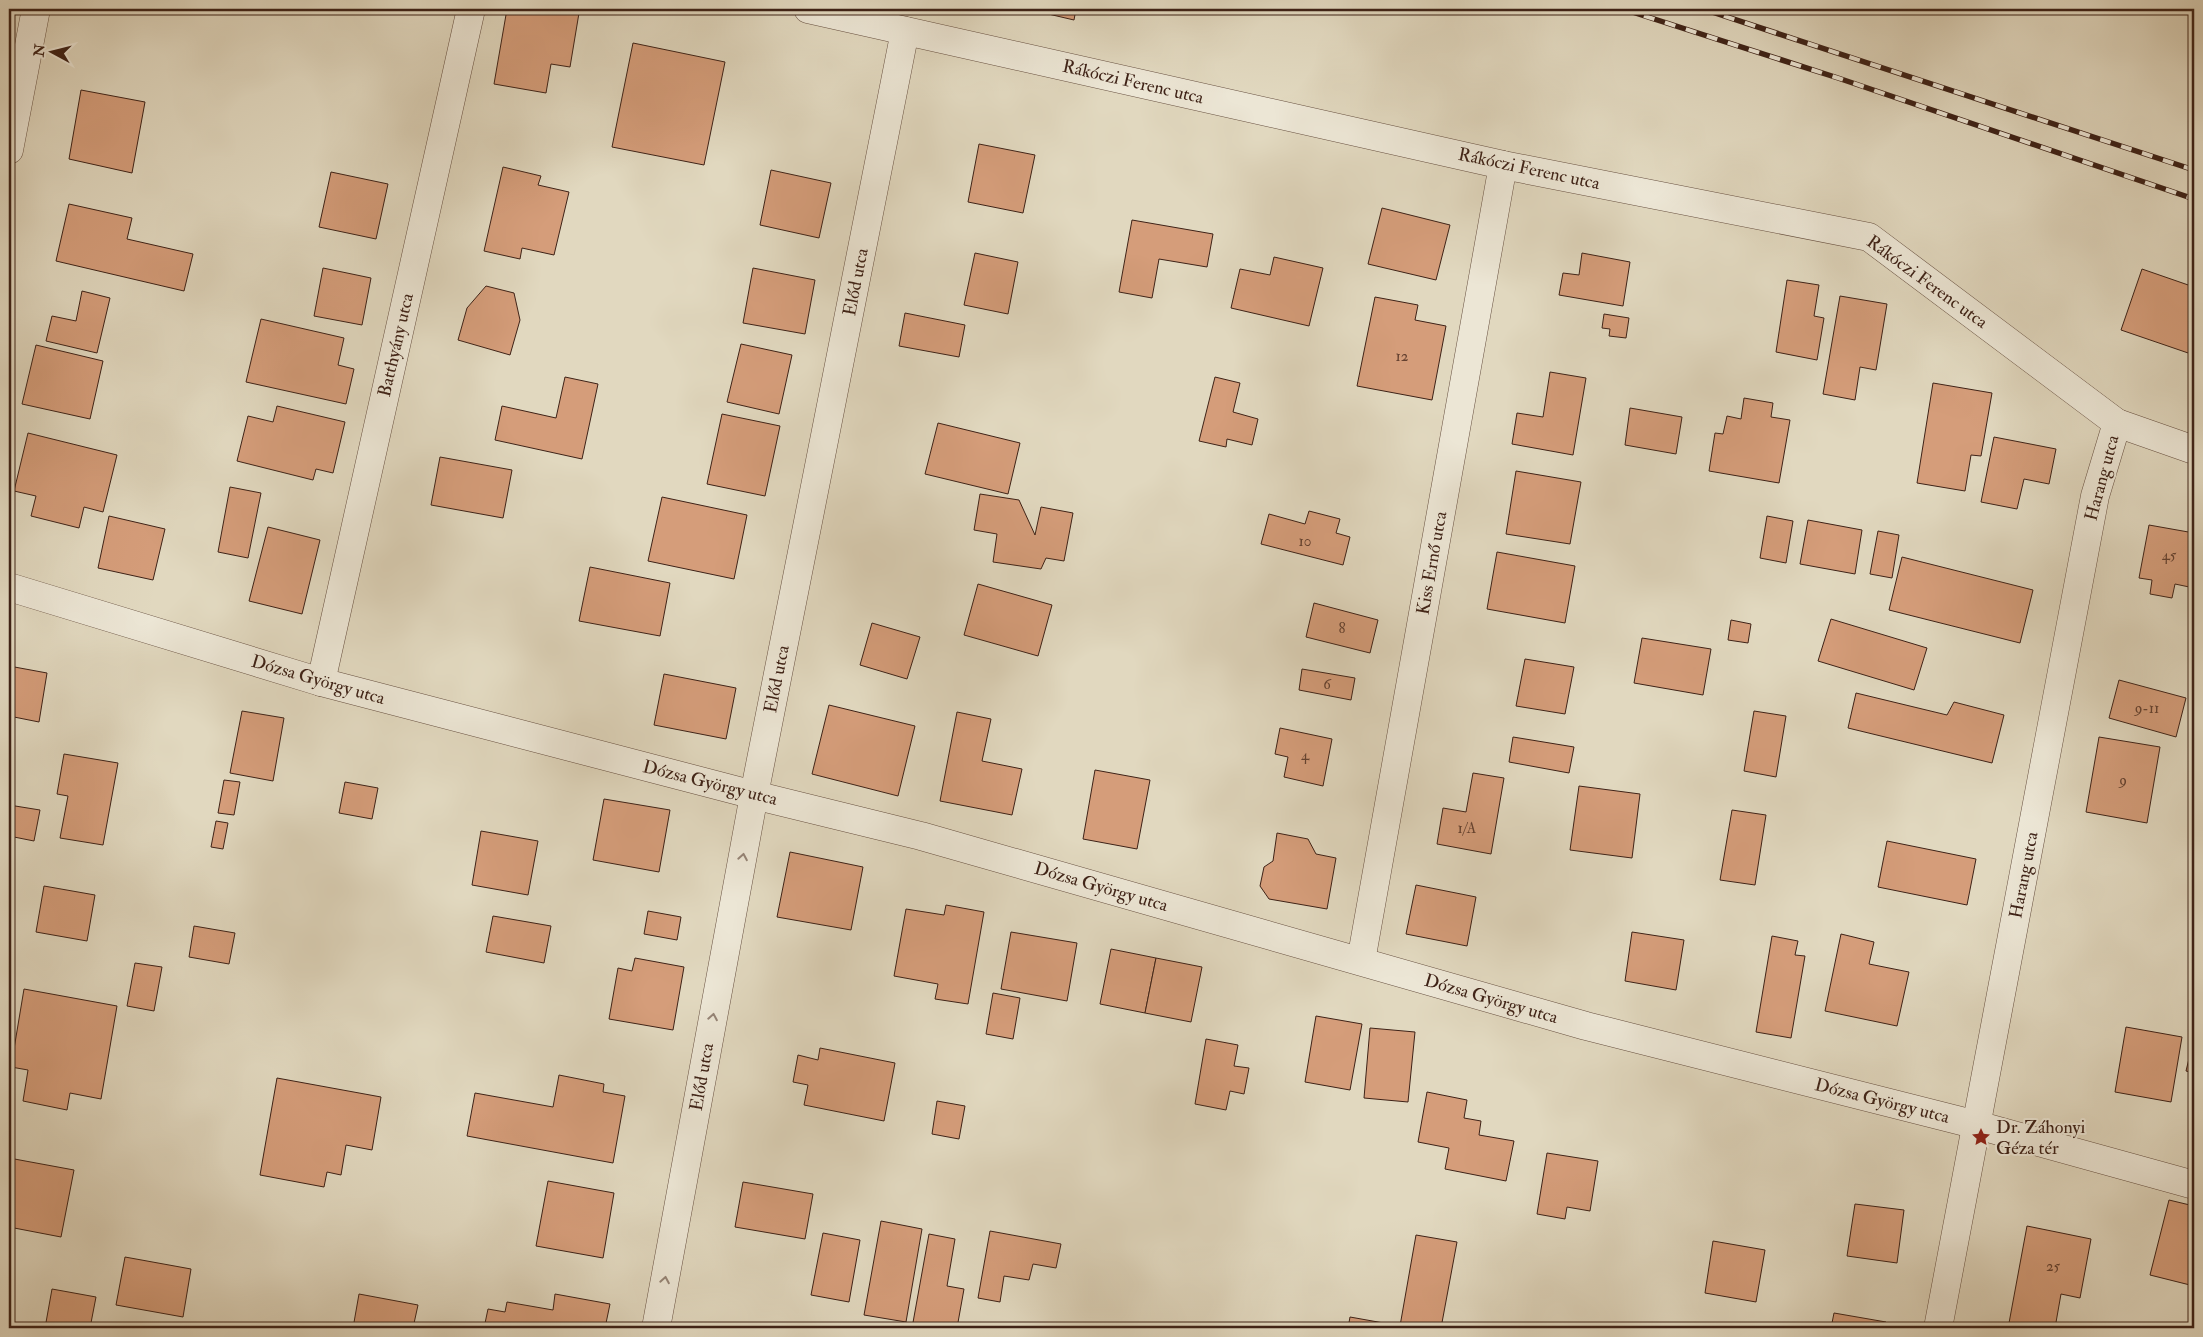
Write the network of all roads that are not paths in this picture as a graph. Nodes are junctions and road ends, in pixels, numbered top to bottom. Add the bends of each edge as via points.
1 (36, 9) edge
2 (471, 9) edge
3 (808, 9) edge
4 (906, 31) junction
5 (9, 150) edge
6 (1503, 165) junction
7 (2117, 423) junction
8 (2194, 450) edge
9 (9, 588) edge
10 (321, 682) junction
11 (754, 795) junction
12 (1361, 961) junction
13 (1976, 1125) junction
14 (2194, 1185) edge
15 (656, 1328) edge
16 (1938, 1328) edge

1 - 5 street
2 - 10 street, Batthyány utca
3 - 4 street, Rákóczi Ferenc utca
4 - 6 street, Rákóczi Ferenc utca
4 - 11 street, Előd utca
6 - 7 street, Rákóczi Ferenc utca via 1869,237
6 - 12 street, Kiss Ernő utca
7 - 8 street, Rákóczi Ferenc utca
7 - 13 street, Harang utca via 2095,496
9 - 10 street, Dózsa György utca
10 - 11 street, Dózsa György utca
11 - 12 street, Dózsa György utca via 921,836
15 -> 11 street, Előd utca
12 - 13 street, Dózsa György utca via 1586,1026
13 - 14 street, Dózsa György utca
13 - 16 street, Harang utca

